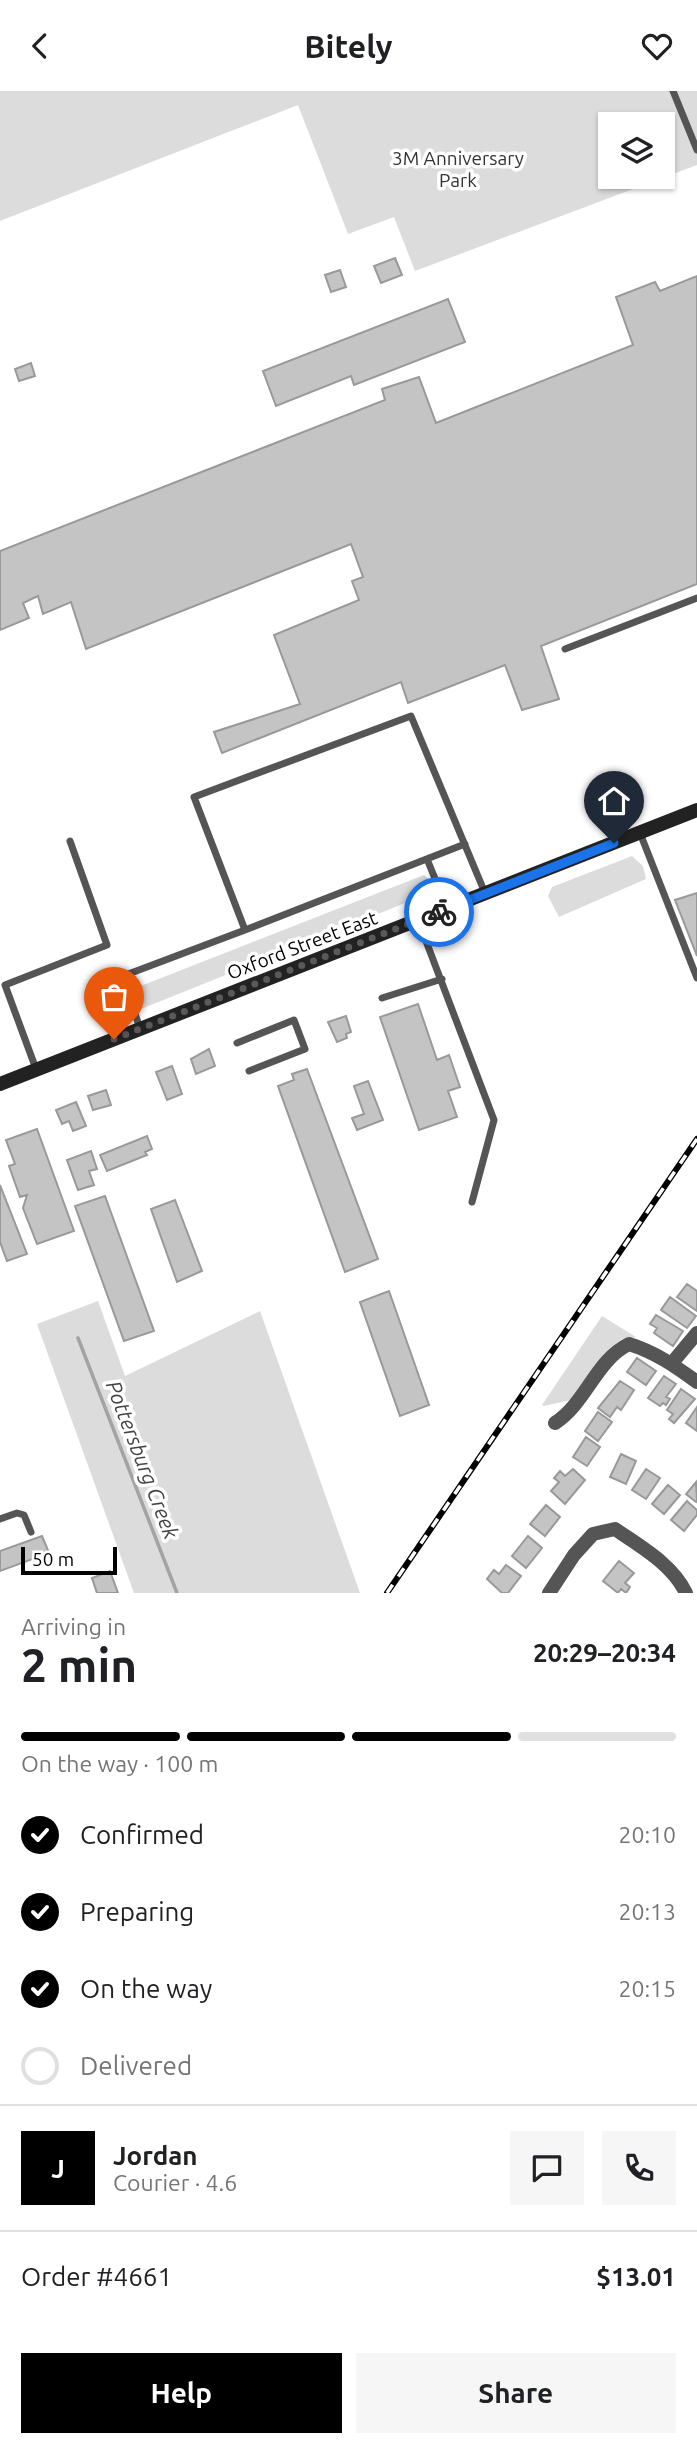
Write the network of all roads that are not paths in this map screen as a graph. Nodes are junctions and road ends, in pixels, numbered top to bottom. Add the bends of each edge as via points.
1 (673, 91) edge
2 (697, 150) edge
3 (697, 598) edge
4 (565, 649) dead end
5 (697, 810) edge
6 (640, 833) junction
7 (69, 841) dead end
8 (465, 844) junction
9 (427, 859) junction
10 (485, 893) junction
11 (447, 908) junction
12 (418, 920) junction
13 (245, 930) junction
14 (697, 978) edge
15 (442, 979) junction
16 (382, 998) dead end
17 (141, 1029) junction
18 (237, 1044) dead end
19 (36, 1070) junction
20 (249, 1071) dead end
21 (0, 1084) edge
22 (472, 1202) dead end
23 (697, 1333) edge
24 (672, 1363) junction
25 (697, 1382) edge
26 (555, 1423) dead end
27 (0, 1519) edge
28 (31, 1532) dead end
29 (549, 1593) edge
30 (686, 1593) edge

1 - 2 lane
3 - 4 lane
5 - 6 main road, Oxford Street East
6 - 10 main road, Oxford Street East
6 - 14 lane
7 - 19 lane via 107,945 5,985
8 - 9 lane
8 - 10 lane
8 - 13 lane via 411,716 194,797
9 - 11 lane
9 - 13 lane
10 - 11 main road, Oxford Street East
11 - 12 main road, Oxford Street East
12 - 15 lane
12 - 17 main road, Oxford Street East
13 - 17 lane via 122,976
15 - 16 lane
15 - 22 lane via 494,1120
17 - 19 main road, Oxford Street East
18 - 20 lane via 293,1020 305,1049
19 - 21 main road, Oxford Street East
23 - 24 street
24 - 25 street
24 - 26 street via 629,1345 615,1351 569,1414
27 - 28 lane via 24,1515
29 - 30 street via 593,1534 615,1529 658,1559

